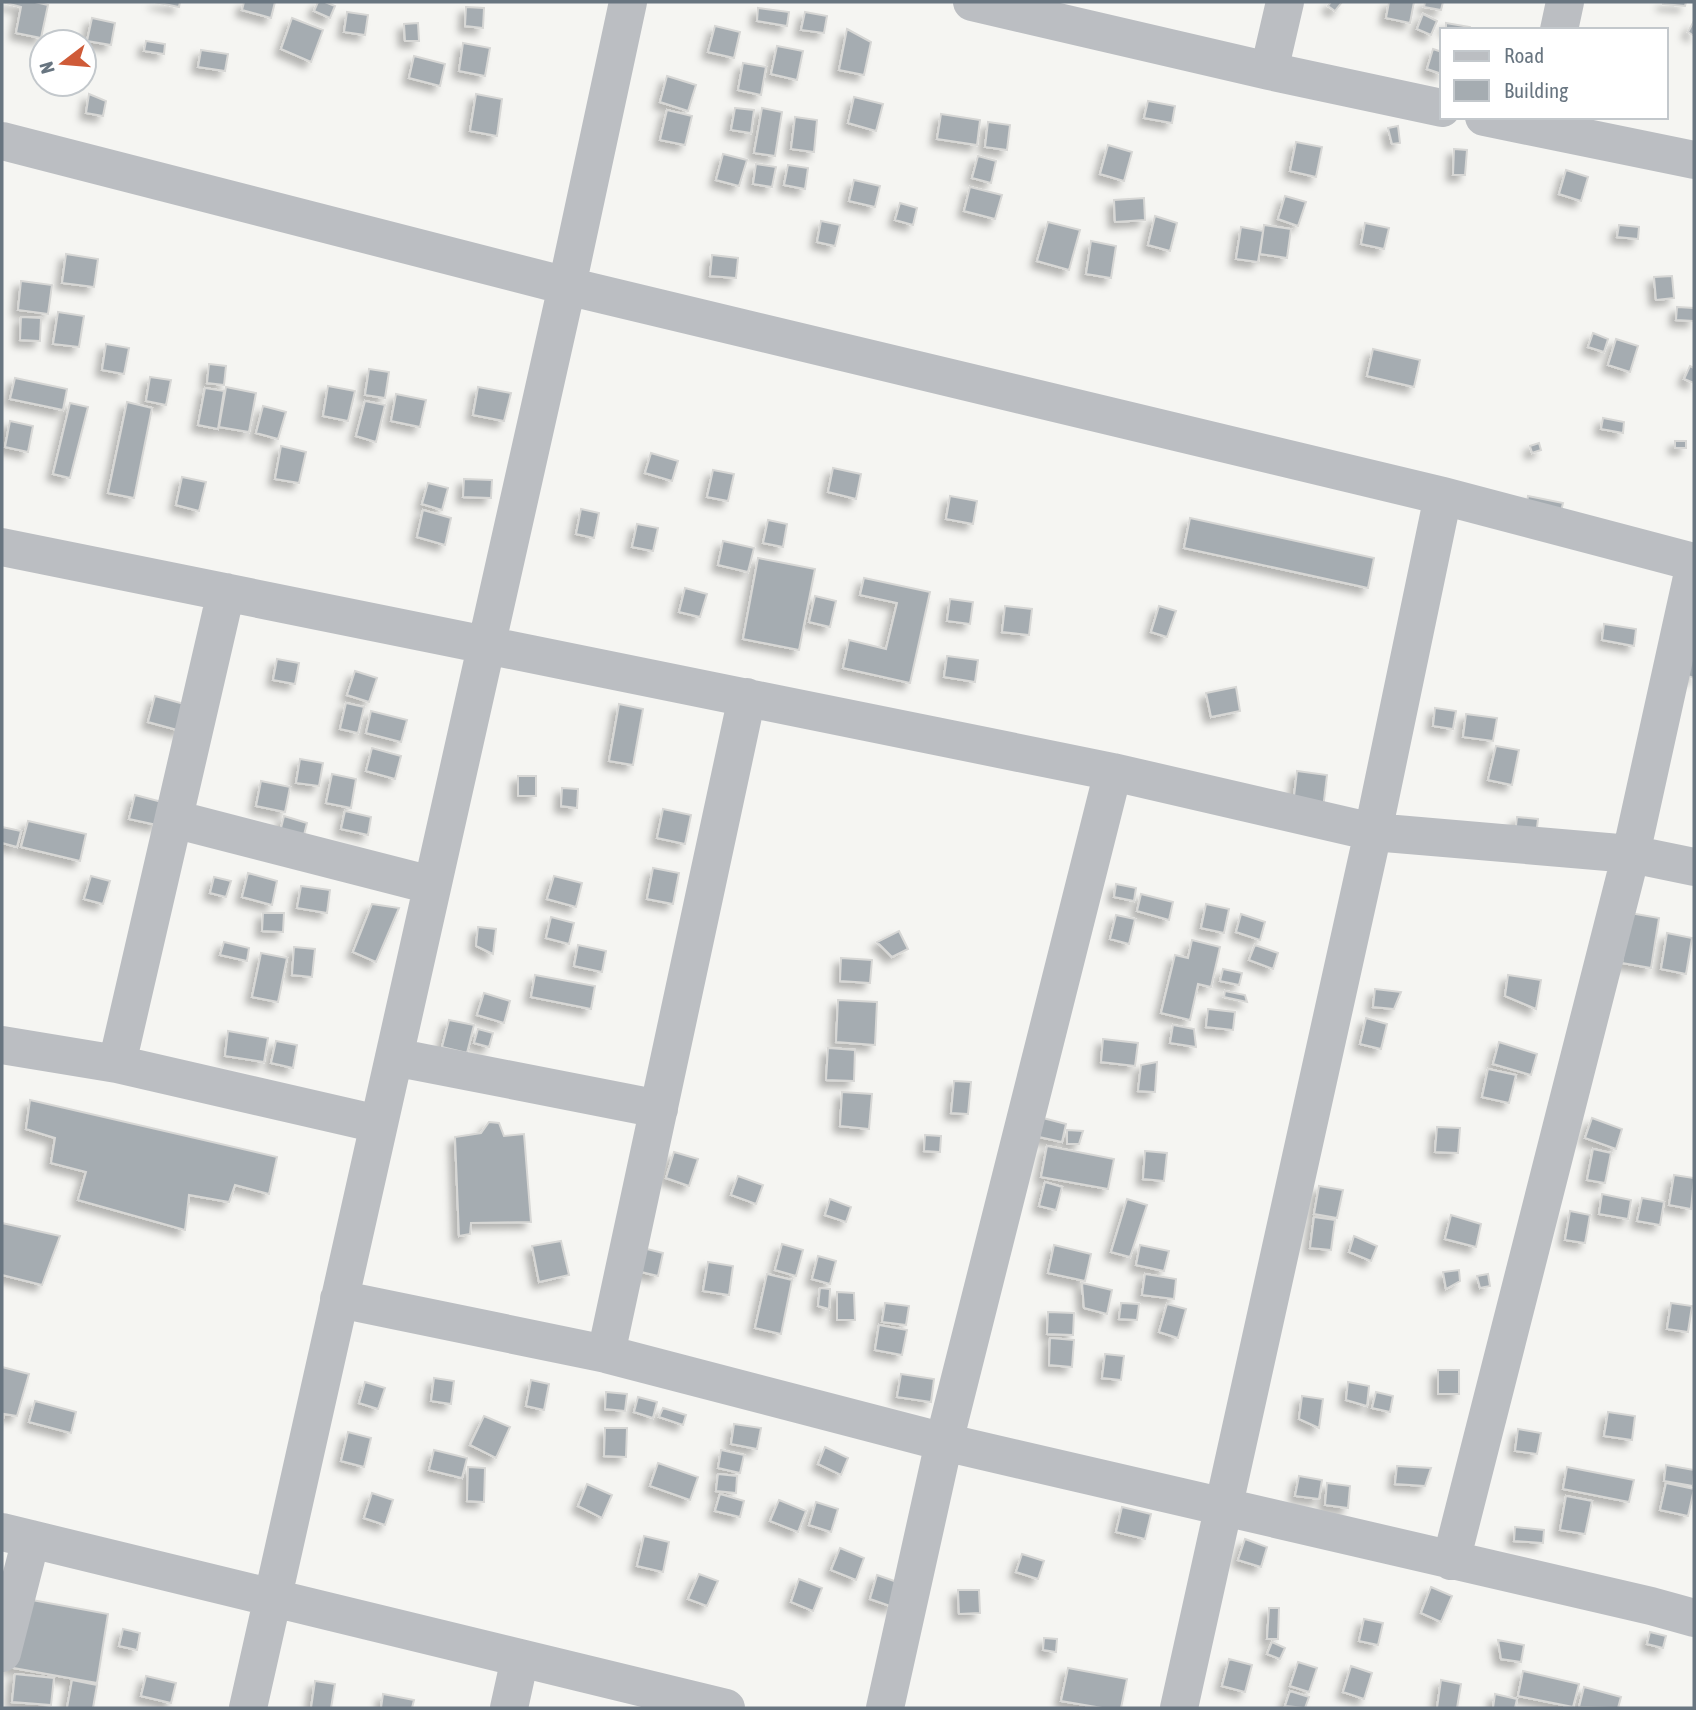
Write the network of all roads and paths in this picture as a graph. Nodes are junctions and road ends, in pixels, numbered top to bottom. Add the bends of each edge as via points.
1 (628, 2) edge
2 (972, 2) edge
3 (1285, 2) edge
4 (1565, 2) edge
5 (1559, 28) edge
6 (1269, 71) junction
7 (1440, 108) edge
8 (1502, 119) edge
9 (1539, 123) edge
10 (2, 141) edge
11 (1694, 160) edge
12 (568, 286) junction
13 (1443, 496) junction
14 (2, 547) edge
15 (1694, 562) edge
16 (1694, 568) edge
17 (226, 592) junction
18 (486, 643) junction
19 (747, 697) junction
20 (1113, 772) junction
21 (174, 819) junction
22 (1373, 832) junction
23 (1631, 854) junction
24 (1694, 867) edge
25 (431, 885) junction
26 (2, 1045) edge
27 (394, 1057) junction
28 (117, 1064) junction
29 (659, 1109) junction
30 (378, 1124) junction
31 (339, 1299) junction
32 (606, 1354) junction
33 (944, 1443) junction
34 (1222, 1508) junction
35 (16, 1535) edge
36 (1451, 1561) junction
37 (273, 1598) junction
38 (1694, 1618) edge
39 (2, 1653) edge
40 (520, 1658) junction
41 (248, 1708) edge
42 (509, 1708) edge
43 (726, 1708) edge
44 (885, 1708) edge
45 (1179, 1708) edge

1 - 12 street
2 - 6 street
3 - 6 street
4 - 5 street
6 - 7 street
8 - 9 street
9 - 11 street
10 - 12 street
12 - 13 street
12 - 18 street
13 - 15 street
13 - 22 street
14 - 17 street
16 - 23 street
17 - 18 street
17 - 21 street
18 - 19 street
18 - 25 street
19 - 20 street
19 - 29 street
20 - 22 street
20 - 33 street
21 - 25 street
21 - 28 street
22 - 23 street
22 - 34 street
23 - 24 street
23 - 36 street
25 - 27 street
26 - 28 street
27 - 29 street
27 - 30 street
28 - 30 street
29 - 32 street
30 - 31 street
31 - 32 street
31 - 37 street
32 - 33 street
33 - 34 street
33 - 44 street
34 - 36 street
34 - 45 street
35 - 37 street
35 - 39 street
36 - 38 street
37 - 40 street
37 - 41 street
40 - 42 street
40 - 43 street

